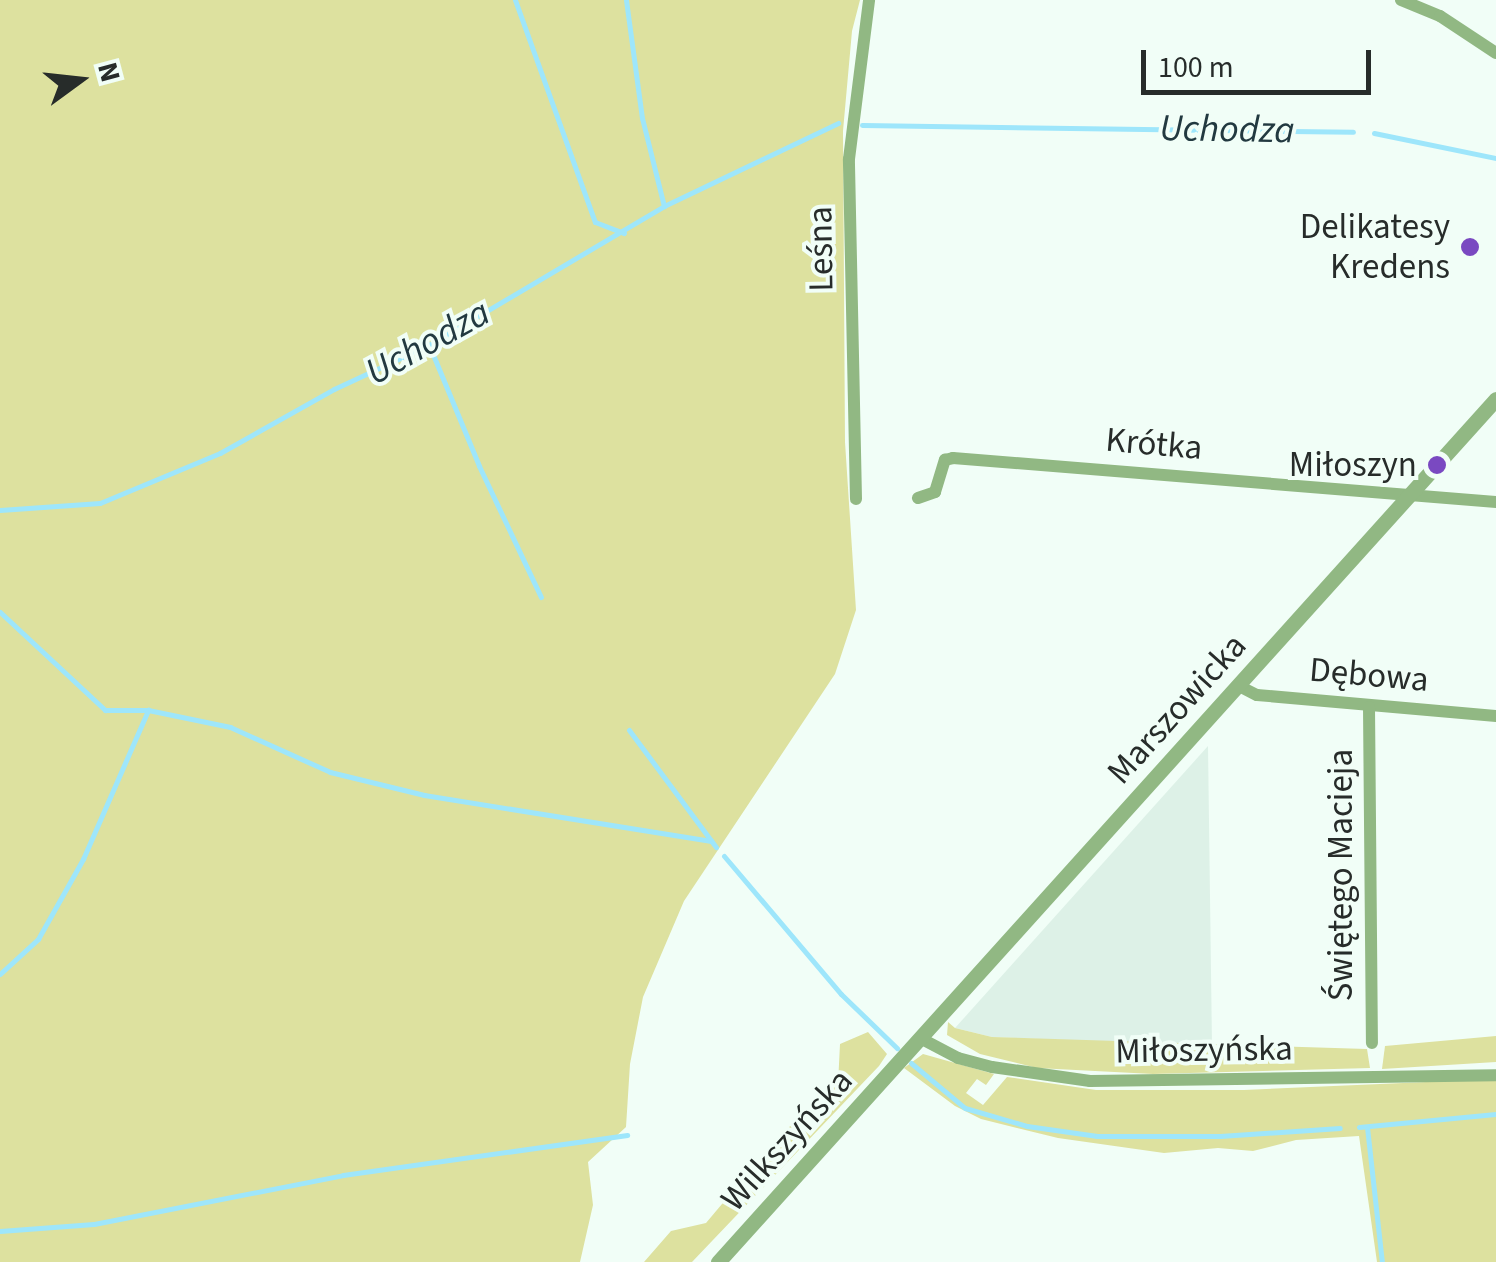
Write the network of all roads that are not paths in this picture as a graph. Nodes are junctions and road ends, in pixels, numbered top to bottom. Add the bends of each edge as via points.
1 (870, 0) edge
2 (1401, 0) edge
3 (1496, 53) edge
4 (1496, 399) edge
5 (1411, 494) junction
6 (918, 498) dead end
7 (856, 499) dead end
8 (1496, 502) edge
9 (1239, 686) junction
10 (1369, 707) junction
11 (1496, 716) edge
12 (920, 1038) junction
13 (1372, 1043) dead end
14 (901, 1059) joint
15 (1496, 1075) edge
16 (718, 1262) edge

1 - 7 street, Leśna via 849,159
2 - 3 street via 1440,16
4 - 5 street, Marszowicka
5 - 6 street, Krótka via 954,458 945,460 934,492
5 - 8 street
5 - 9 street, Marszowicka
9 - 10 street, Dębowa via 1257,695
9 - 12 street, Marszowicka
10 - 11 street, Dębowa
10 - 13 street, Świętego Macieja
12 - 14 street, Marszowicka
12 - 15 street, Miłoszyńska via 992,1067 1090,1082
14 - 16 street, Wilkszyńska

